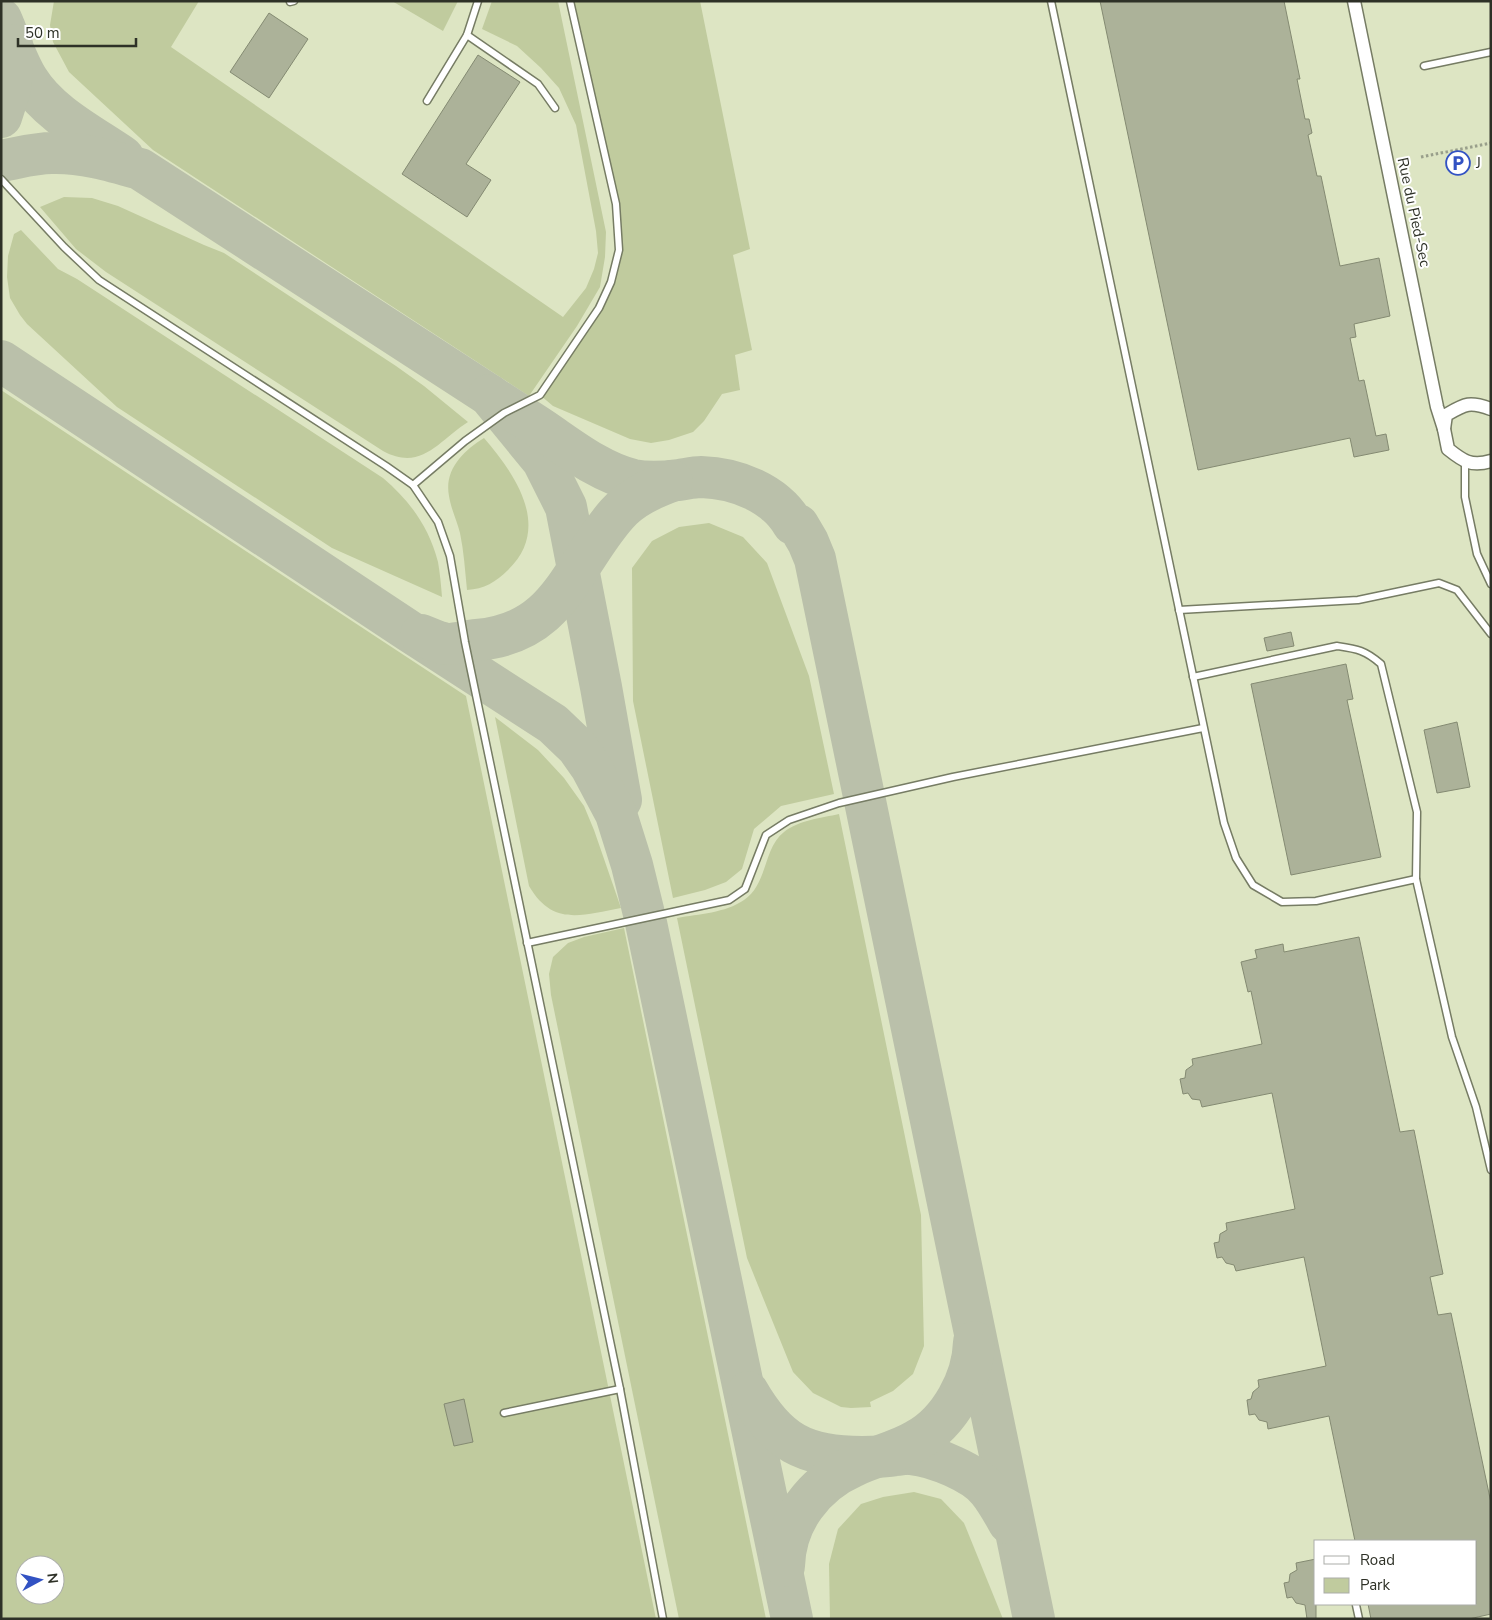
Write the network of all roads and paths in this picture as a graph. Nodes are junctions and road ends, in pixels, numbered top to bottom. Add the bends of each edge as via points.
1 (478, 1) edge
2 (570, 1) edge
3 (1051, 1) edge
4 (1354, 1) edge
5 (467, 35) junction
6 (1491, 52) edge
7 (1424, 66) dead end
8 (427, 101) dead end
9 (555, 108) dead end
10 (1491, 143) edge
11 (1421, 157) dead end
12 (1, 179) edge
13 (1491, 409) edge
14 (1444, 428) junction
15 (1465, 462) junction
16 (1489, 462) edge
17 (413, 485) junction
18 (1491, 584) edge
19 (1179, 610) junction
20 (1491, 634) edge
21 (1193, 677) junction
22 (1203, 728) junction
23 (1416, 879) junction
24 (527, 942) junction
25 (1491, 1170) edge
26 (620, 1389) junction
27 (504, 1413) dead end
28 (1356, 1605) edge
29 (662, 1619) edge
30 (1359, 1619) edge

1 - 5 lane
2 - 17 lane via 616,204 619,250 612,282 599,308 540,395 504,413
3 - 19 lane
4 - 14 street, Rue du Pied-Sec
5 - 8 lane
5 - 9 lane via 538,84
6 - 7 lane
10 - 11 path
12 - 17 lane via 64,248 99,280
13 - 14 street via 1465,404 1446,415
14 - 15 street, Rue du Pied-Sec via 1448,449
15 - 16 street
15 - 18 lane via 1465,497 1476,554
17 - 24 lane via 438,522 450,556
19 - 20 lane via 1358,600 1439,583 1457,590
19 - 21 lane
21 - 22 lane
21 - 23 lane via 1337,646 1368,653 1381,664 1417,812
22 - 23 lane via 1224,823 1236,858 1254,885 1282,902 1316,901
22 - 24 lane via 839,803 789,820 766,835 745,889 729,900
23 - 25 lane via 1452,1037 1476,1107
24 - 26 lane
26 - 27 lane
26 - 29 lane
28 - 30 lane

